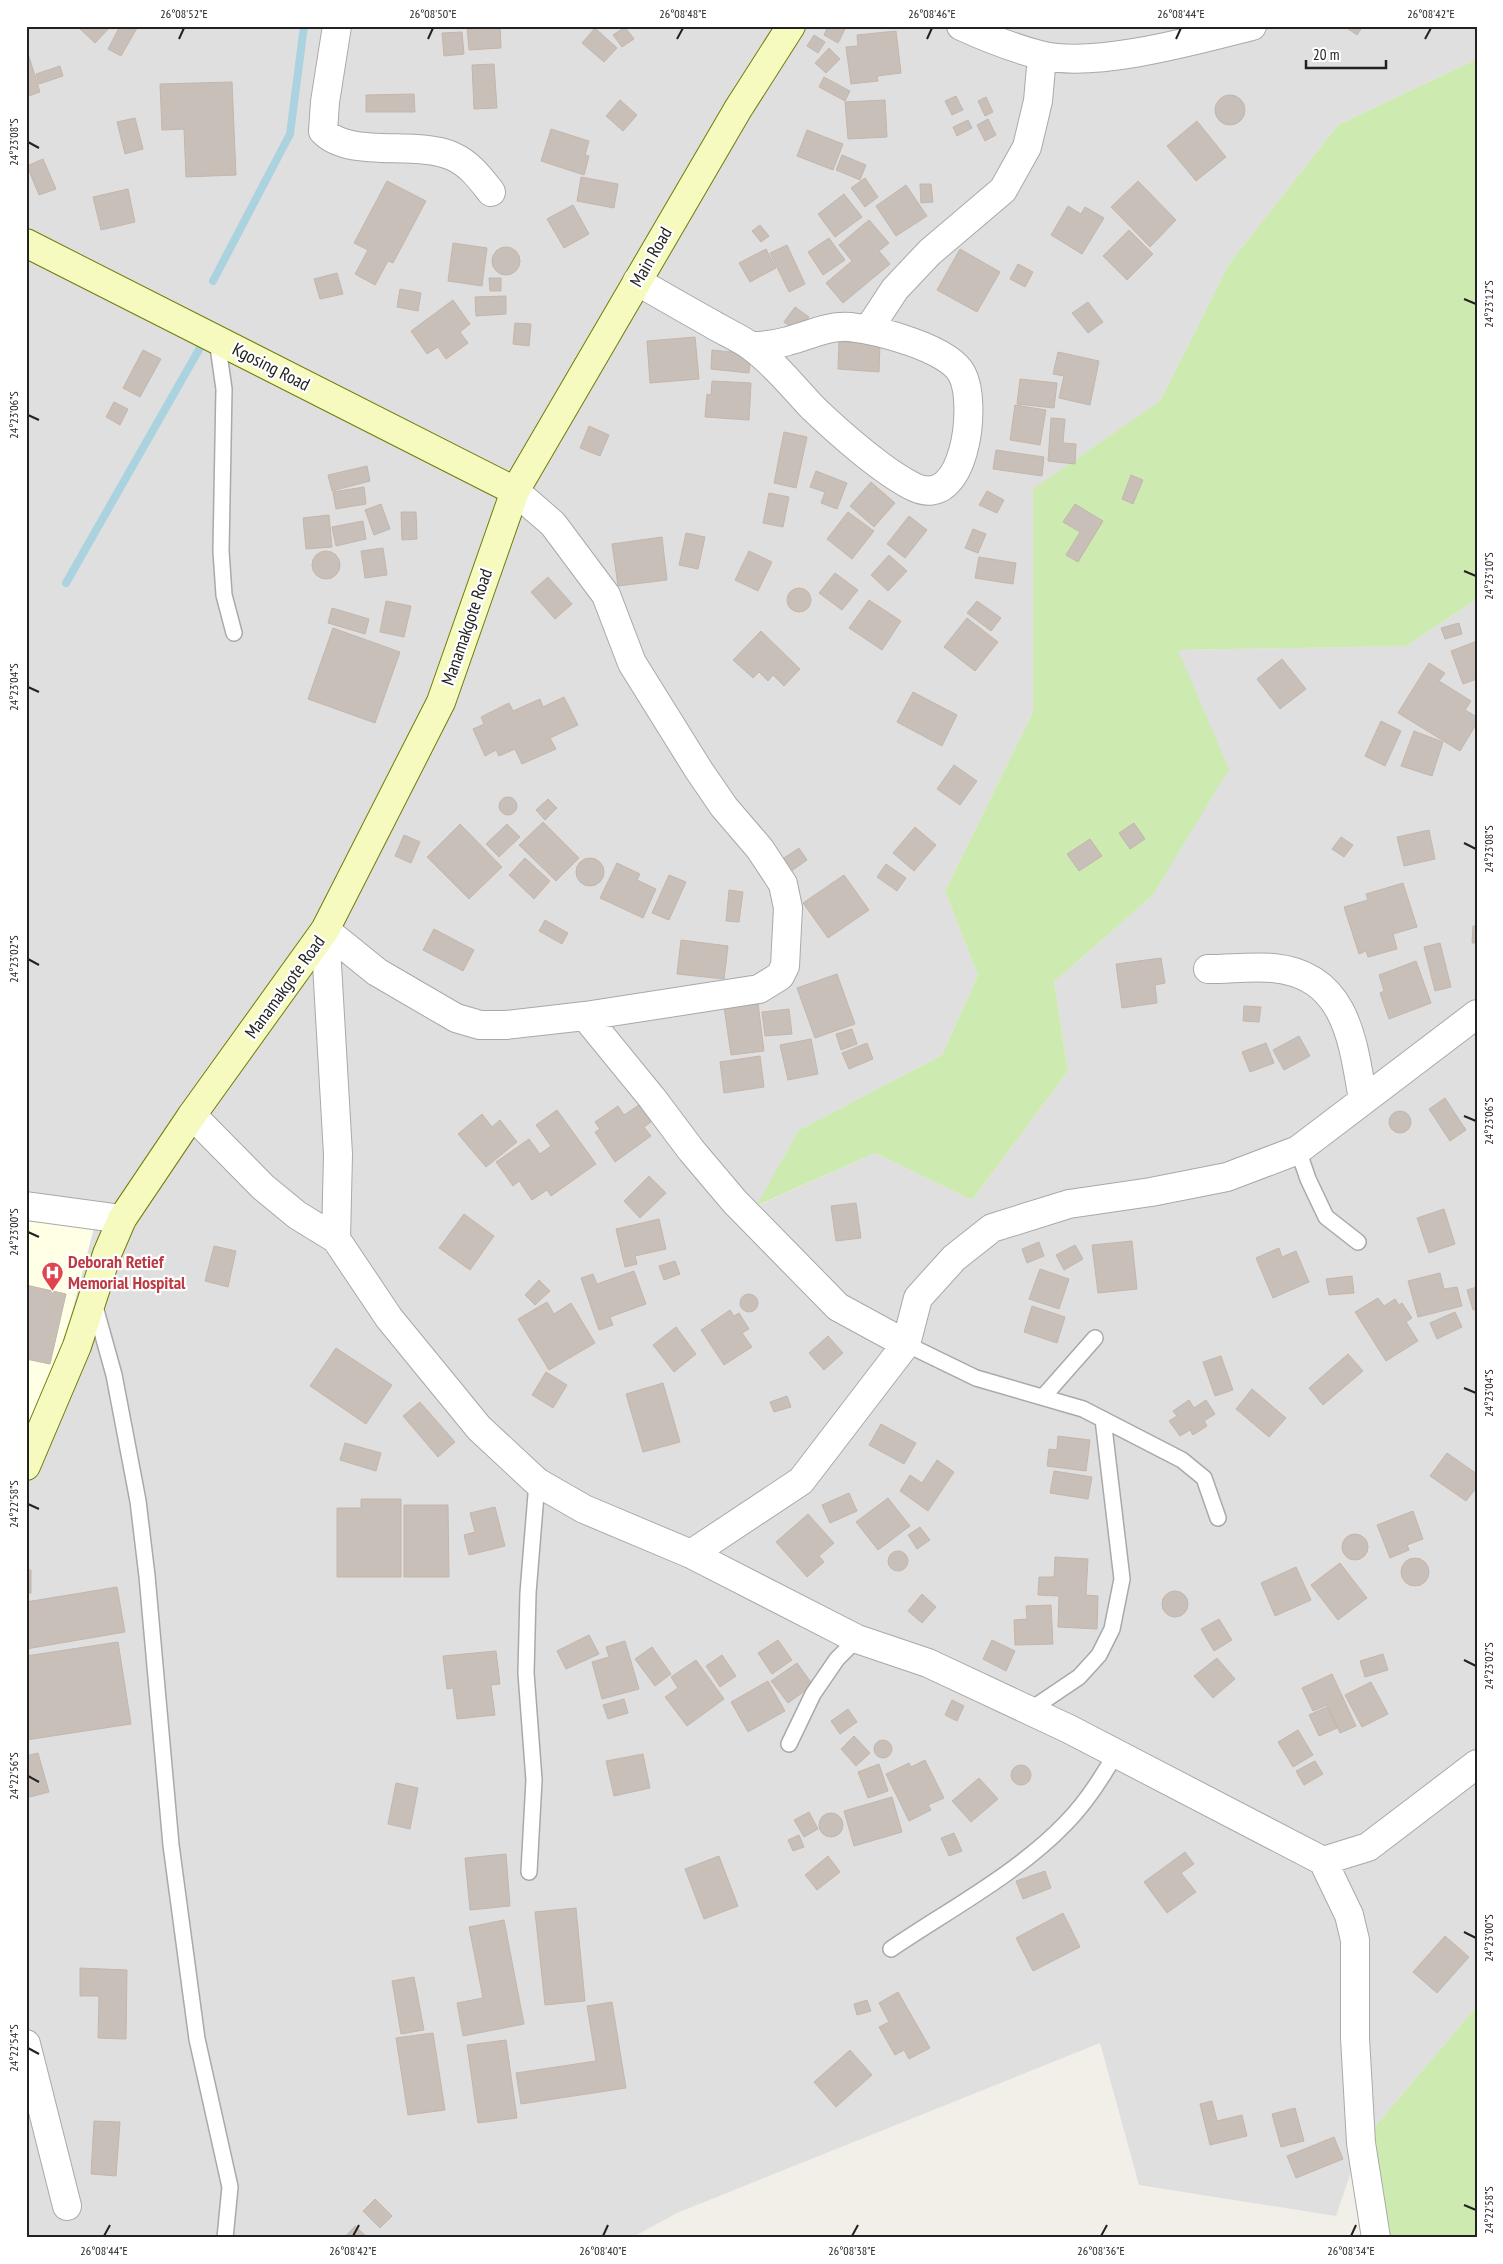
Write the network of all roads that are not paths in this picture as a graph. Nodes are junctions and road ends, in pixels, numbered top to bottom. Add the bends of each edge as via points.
1 (337, 26) edge
2 (791, 26) edge
3 (961, 26) edge
4 (1252, 26) edge
5 (1042, 56) junction
6 (491, 192) dead end
7 (26, 242) edge
8 (637, 281) junction
9 (868, 330) junction
10 (217, 340) junction
11 (751, 346) junction
12 (515, 491) junction
13 (234, 633) dead end
14 (325, 930) junction
15 (1208, 969) dead end
16 (1477, 1014) edge
17 (585, 1016) junction
18 (1363, 1100) junction
19 (192, 1115) junction
20 (1298, 1150) junction
21 (26, 1206) edge
22 (122, 1219) junction
23 (336, 1239) junction
24 (1358, 1242) dead end
25 (92, 1297) junction
26 (1095, 1338) dead end
27 (906, 1344) junction
28 (1043, 1397) junction
29 (1103, 1419) junction
30 (26, 1466) edge
31 (537, 1482) junction
32 (1218, 1518) dead end
33 (691, 1554) junction
34 (857, 1639) junction
35 (1030, 1710) junction
36 (789, 1744) dead end
37 (1116, 1752) junction
38 (1477, 1764) edge
39 (1323, 1861) junction
40 (529, 1872) dead end
41 (891, 1949) dead end
42 (26, 2044) edge
43 (67, 2206) dead end
44 (225, 2238) edge
45 (1376, 2238) edge

1 - 6 street via 323,131 332,140 347,145 405,148 451,156 475,171
2 - 8 street, Main Road
3 - 5 street
4 - 5 street via 1137,52 1080,59
5 - 9 street via 1038,101 1027,147 1004,190 930,252 895,289
7 - 10 street, Kgosing Road
8 - 11 street
8 - 12 street, Main Road
9 - 11 street via 828,328 772,345
9 - 11 street via 948,358 962,374 969,401 964,447 957,469 942,487 928,491 914,487 857,447
10 - 12 street, Kgosing Road
10 - 13 lane via 224,389 222,568 224,596
12 - 14 street, Manamakgote Road via 441,702
12 - 17 street via 553,524 606,595 632,663 698,769 783,884 788,908 785,966 780,976 770,984 759,989
14 - 17 street via 377,972 456,1018 480,1025 506,1025
14 - 19 street, Manamakgote Road
14 - 23 street via 338,1154
15 - 18 street via 1274,968 1298,974 1322,986 1339,1008 1351,1033
16 - 18 street
17 - 27 street via 691,1150 838,1308
18 - 20 street
19 - 22 street, Manamakgote Road
19 - 23 street via 263,1187 297,1215
20 - 24 lane via 1326,1217
20 - 27 street via 1227,1177 1069,1204 992,1228 954,1258 918,1298
21 - 22 street
22 - 25 street, Manamakgote Road
23 - 31 street via 389,1318 479,1428
25 - 30 street, Manamakgote Road via 77,1346
25 - 44 lane via 114,1375 138,1501 172,1855 197,2039 230,2187
26 - 28 lane
27 - 28 lane via 976,1378
27 - 33 street via 801,1481
28 - 29 lane via 1083,1409
29 - 32 lane via 1182,1460 1204,1478
29 - 35 lane via 1122,1579 1112,1629 1099,1655 1079,1677
31 - 33 street via 584,1509
31 - 40 lane via 526,1664 534,1780
33 - 34 street
34 - 35 street via 928,1663
34 - 36 lane via 813,1694
35 - 37 street
37 - 39 street
37 - 41 lane via 1101,1779 1065,1824 1018,1864
38 - 39 street via 1368,1847
39 - 45 street via 1350,1915 1355,1940 1354,2038 1361,2143
42 - 43 street

